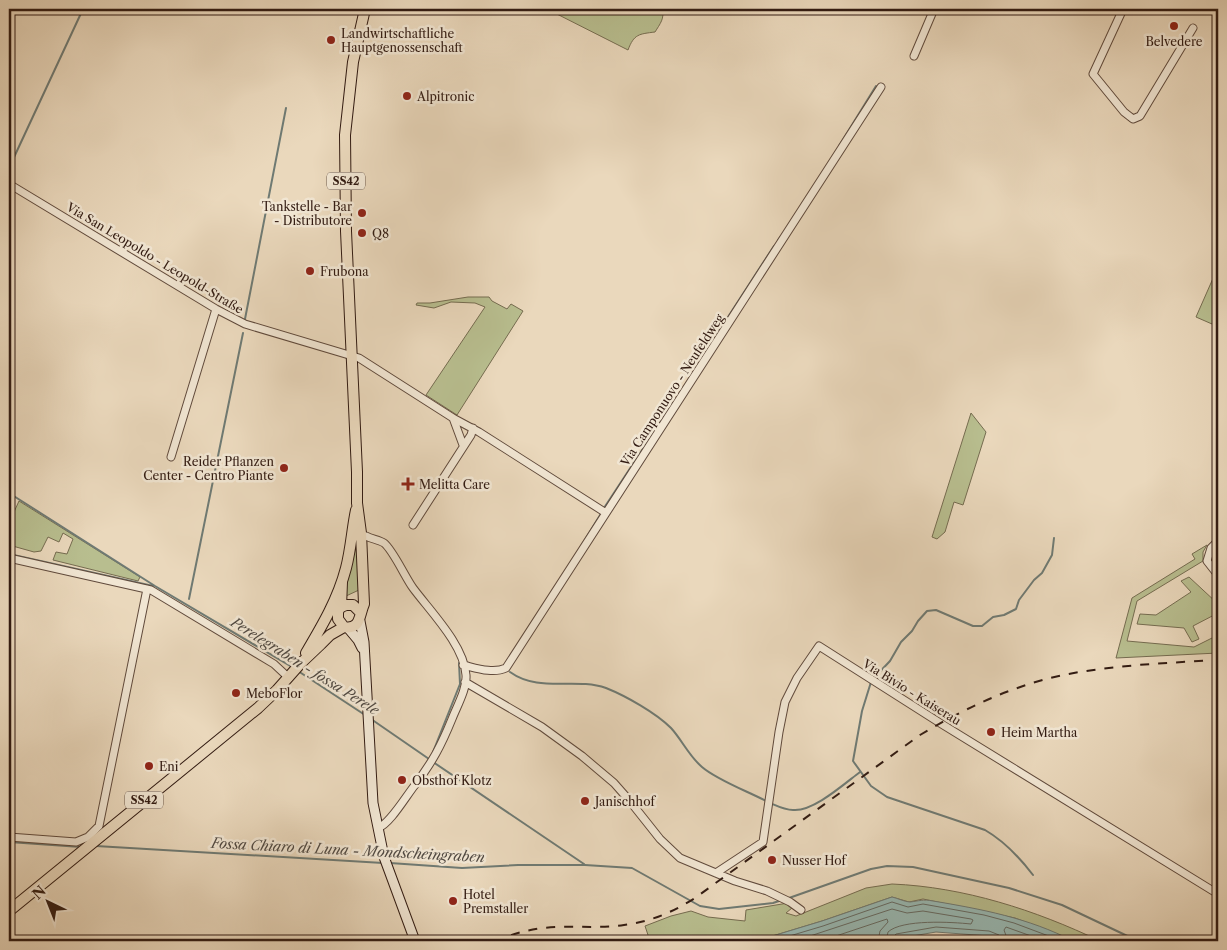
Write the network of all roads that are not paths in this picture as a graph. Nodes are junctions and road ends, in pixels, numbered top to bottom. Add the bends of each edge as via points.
1 (365, 9) edge
2 (934, 9) edge
3 (1123, 9) edge
4 (1193, 28) dead end
5 (914, 56) dead end
6 (881, 87) dead end
7 (9, 184) edge
8 (216, 309) junction
9 (352, 356) junction
10 (453, 418) junction
11 (473, 428) junction
12 (463, 446) junction
13 (171, 457) dead end
14 (357, 503) junction
15 (604, 512) junction
16 (413, 525) dead end
17 (366, 536) dead end
18 (1218, 541) edge
19 (9, 558) edge
20 (1218, 575) edge
21 (342, 582) junction
22 (147, 589) junction
23 (341, 607) junction
24 (360, 617) junction
25 (343, 624) junction
26 (364, 652) junction
27 (463, 665) junction
28 (297, 667) junction
29 (465, 682) junction
30 (378, 828) junction
31 (9, 837) edge
32 (716, 873) junction
33 (1218, 894) edge
34 (800, 910) dead end
35 (9, 911) edge
36 (415, 941) edge

1 - 9 main road, SS42 via 352,70 345,135
2 - 5 street
3 - 4 street via 1093,74 1124,112 1134,119 1140,116
6 - 15 street, Via Camponuovo - Neufeldweg
7 - 8 street, Via San Leopoldo - Leopold-Straße
8 - 9 street, Via San Leopoldo - Leopold-Straße via 245,324
8 - 13 street
9 - 10 street, Via San Leopoldo - Leopold-Straße
9 - 14 main road, SS42
10 - 11 street, Via San Leopoldo - Leopold-Straße
10 - 12 street
11 - 12 street
11 - 15 street, Via San Leopoldo - Leopold-Straße
12 - 16 street
14 - 21 main road, SS42
14 - 24 main road, SS42 via 364,604
15 - 27 street, Via Camponuovo - Neufeldweg via 506,668 493,671
17 - 27 street via 388,548 412,587 448,633
18 - 20 street via 1211,548 1207,561
19 - 22 street
21 - 23 main road, SS42
21 - 28 main road, SS42 via 321,628
22 - 28 street via 274,664
22 - 31 street via 99,826 88,837 76,842
23 - 24 main road via 353,605
23 - 25 main road, SS42 via 338,611
24 - 25 main road, SS42 via 353,627
24 - 26 main road
25 - 26 main road
25 - 28 main road, SS42 via 321,635
26 - 30 main road via 371,783
27 - 29 street
28 - 35 main road, SS42 via 258,708
29 - 30 street via 439,750 391,817
29 - 32 street via 561,739 614,783 671,850 688,862
30 - 36 main road via 387,868
32 - 33 street, Via Bivio - Kaiserau via 763,842 785,702 819,646
32 - 34 street via 778,896

